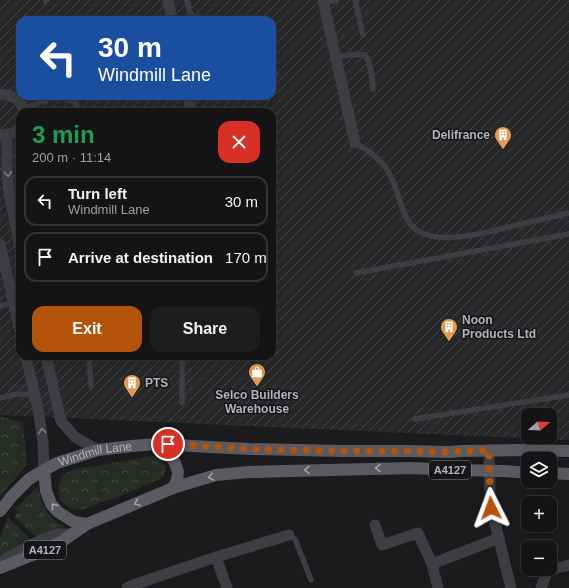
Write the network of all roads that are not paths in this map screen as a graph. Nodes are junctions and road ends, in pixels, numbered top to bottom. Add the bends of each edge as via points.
1 (168, 0) edge
2 (187, 0) edge
3 (337, 0) edge
4 (356, 0) edge
5 (323, 1) edge
6 (171, 16) edge
7 (191, 16) edge
8 (364, 35) dead end
9 (336, 58) junction
10 (373, 89) dead end
11 (0, 95) edge
12 (16, 98) edge
13 (48, 100) edge
14 (68, 100) edge
15 (29, 108) edge
16 (79, 108) edge
17 (16, 131) edge
18 (4, 135) edge
19 (355, 143) joint
20 (569, 213) edge
21 (16, 227) edge
22 (569, 234) edge
23 (0, 244) edge
24 (356, 274) dead end
25 (16, 302) edge
26 (0, 306) edge
27 (27, 360) edge
28 (47, 360) edge
29 (89, 360) edge
30 (182, 360) edge
31 (91, 386) dead end
32 (34, 395) junction
33 (569, 395) edge
34 (0, 398) edge
35 (182, 403) dead end
36 (415, 419) dead end
37 (155, 444) junction
38 (98, 450) junction
39 (489, 450) junction
40 (569, 451) edge
41 (44, 470) junction
42 (490, 471) junction
43 (521, 473) edge
44 (557, 473) edge
45 (569, 474) edge
46 (173, 488) junction
47 (0, 511) edge
48 (87, 524) junction
49 (375, 525) dead end
50 (73, 534) junction
51 (289, 535) joint
52 (499, 538) junction
53 (216, 556) junction
54 (0, 564) edge
55 (432, 564) junction
56 (569, 566) edge
57 (0, 568) edge
58 (311, 580) dead end
59 (127, 588) edge
60 (227, 588) edge
61 (438, 588) edge
62 (512, 588) edge
63 (541, 588) edge

1 - 6 street
2 - 7 lane
3 - 5 lane
4 - 8 lane
5 - 9 street
9 - 10 lane via 365,55 368,59
9 - 19 street
11 - 12 street
13 - 15 lane
14 - 16 lane
17 - 18 street
18 -> 21 street via 9,193
19 - 20 lane via 381,161 390,175 406,219 412,227 432,236 454,238 474,235
22 - 24 lane
23 - 25 street
25 - 26 lane
27 - 32 street
28 - 38 street via 61,421 75,437
29 - 31 lane
30 - 35 lane
32 - 34 lane via 17,394
41 -> 32 street via 43,442
33 - 36 lane
37 - 38 main road, Windmill Lane / A4127
37 - 39 main road, Windmill Lane / A4127 via 344,451
37 - 46 main road via 168,452 175,463 178,472
38 - 41 main road, Windmill Lane / A4127 via 56,463
39 - 40 main road, Windmill Lane / A4127
39 - 42 street
41 - 47 main road, Windmill Lane / A4127 via 28,480
48 -> 41 main road via 74,522 51,504 46,491
42 - 43 main road, A4127
42 -> 46 main road, A4127 via 411,468 249,472 216,475
42 - 52 street via 491,508
44 - 45 main road
46 -> 48 main road, A4127
48 - 50 main road, A4127
49 - 55 street via 382,545 418,533
50 - 54 street via 57,534 47,538 6,558
50 - 57 main road, A4127 via 40,552
51 - 53 street
51 - 58 lane via 295,539
52 - 55 street
52 - 62 street
53 - 59 street
53 - 60 street
55 - 61 street
56 - 63 street via 548,570

